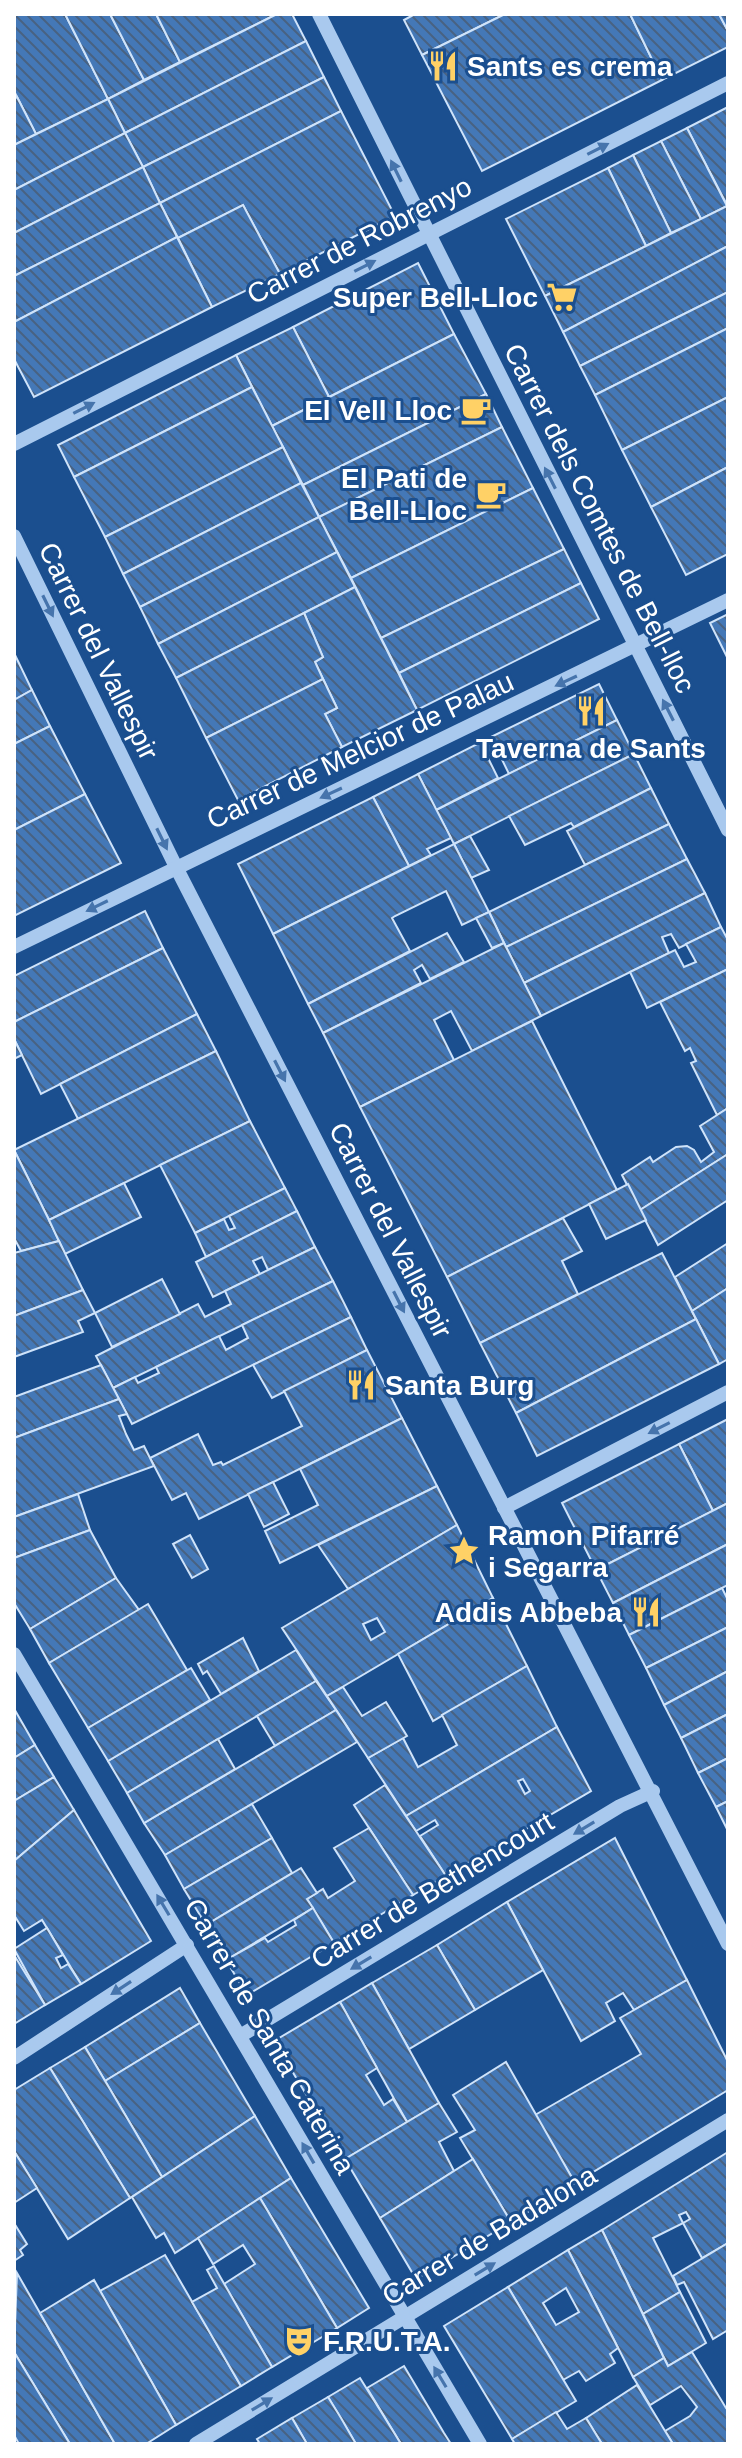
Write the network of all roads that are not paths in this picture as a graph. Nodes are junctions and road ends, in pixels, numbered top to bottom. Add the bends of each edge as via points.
1 (319, 14) edge
2 (728, 83) edge
3 (427, 234) junction
4 (14, 444) edge
5 (14, 536) edge
6 (728, 600) edge
7 (636, 647) junction
8 (728, 830) edge
9 (176, 867) junction
10 (14, 947) edge
11 (728, 1392) edge
12 (504, 1508) junction
13 (14, 1654) edge
14 (653, 1791) junction
15 (728, 1944) edge
16 (187, 1945) junction
17 (240, 2036) junction
18 (14, 2058) edge
19 (728, 2120) edge
20 (404, 2318) junction
21 (196, 2444) edge
22 (480, 2444) edge

3 -> 1 street, Carrer dels Comtes de Bell-lloc
3 -> 2 street, Carrer de Robrenyo
4 -> 3 street, Carrer de Robrenyo
7 -> 3 street, Carrer dels Comtes de Bell-lloc
5 -> 9 street, Carrer del Vallespir
6 - 7 street, Carrer de Melcior de Palau
8 -> 7 street, Carrer dels Comtes de Bell-lloc
7 -> 9 street, Carrer de Melcior de Palau
9 -> 10 street, Carrer de Melcior de Palau
9 -> 12 street, Carrer del Vallespir
11 -> 12 street
12 - 14 street, Carrer del Vallespir
16 -> 13 street, Carrer de Santa Caterina
14 - 15 street, Carrer del Vallespir
14 -> 17 street, Carrer de Bethencourt
16 - 17 street, Carrer de Santa Caterina
16 -> 18 street
20 -> 17 street, Carrer de Santa Caterina
20 -> 19 street, Carrer de Badalona
21 -> 20 street, Carrer de Badalona
22 -> 20 street, Carrer de Santa Caterina

